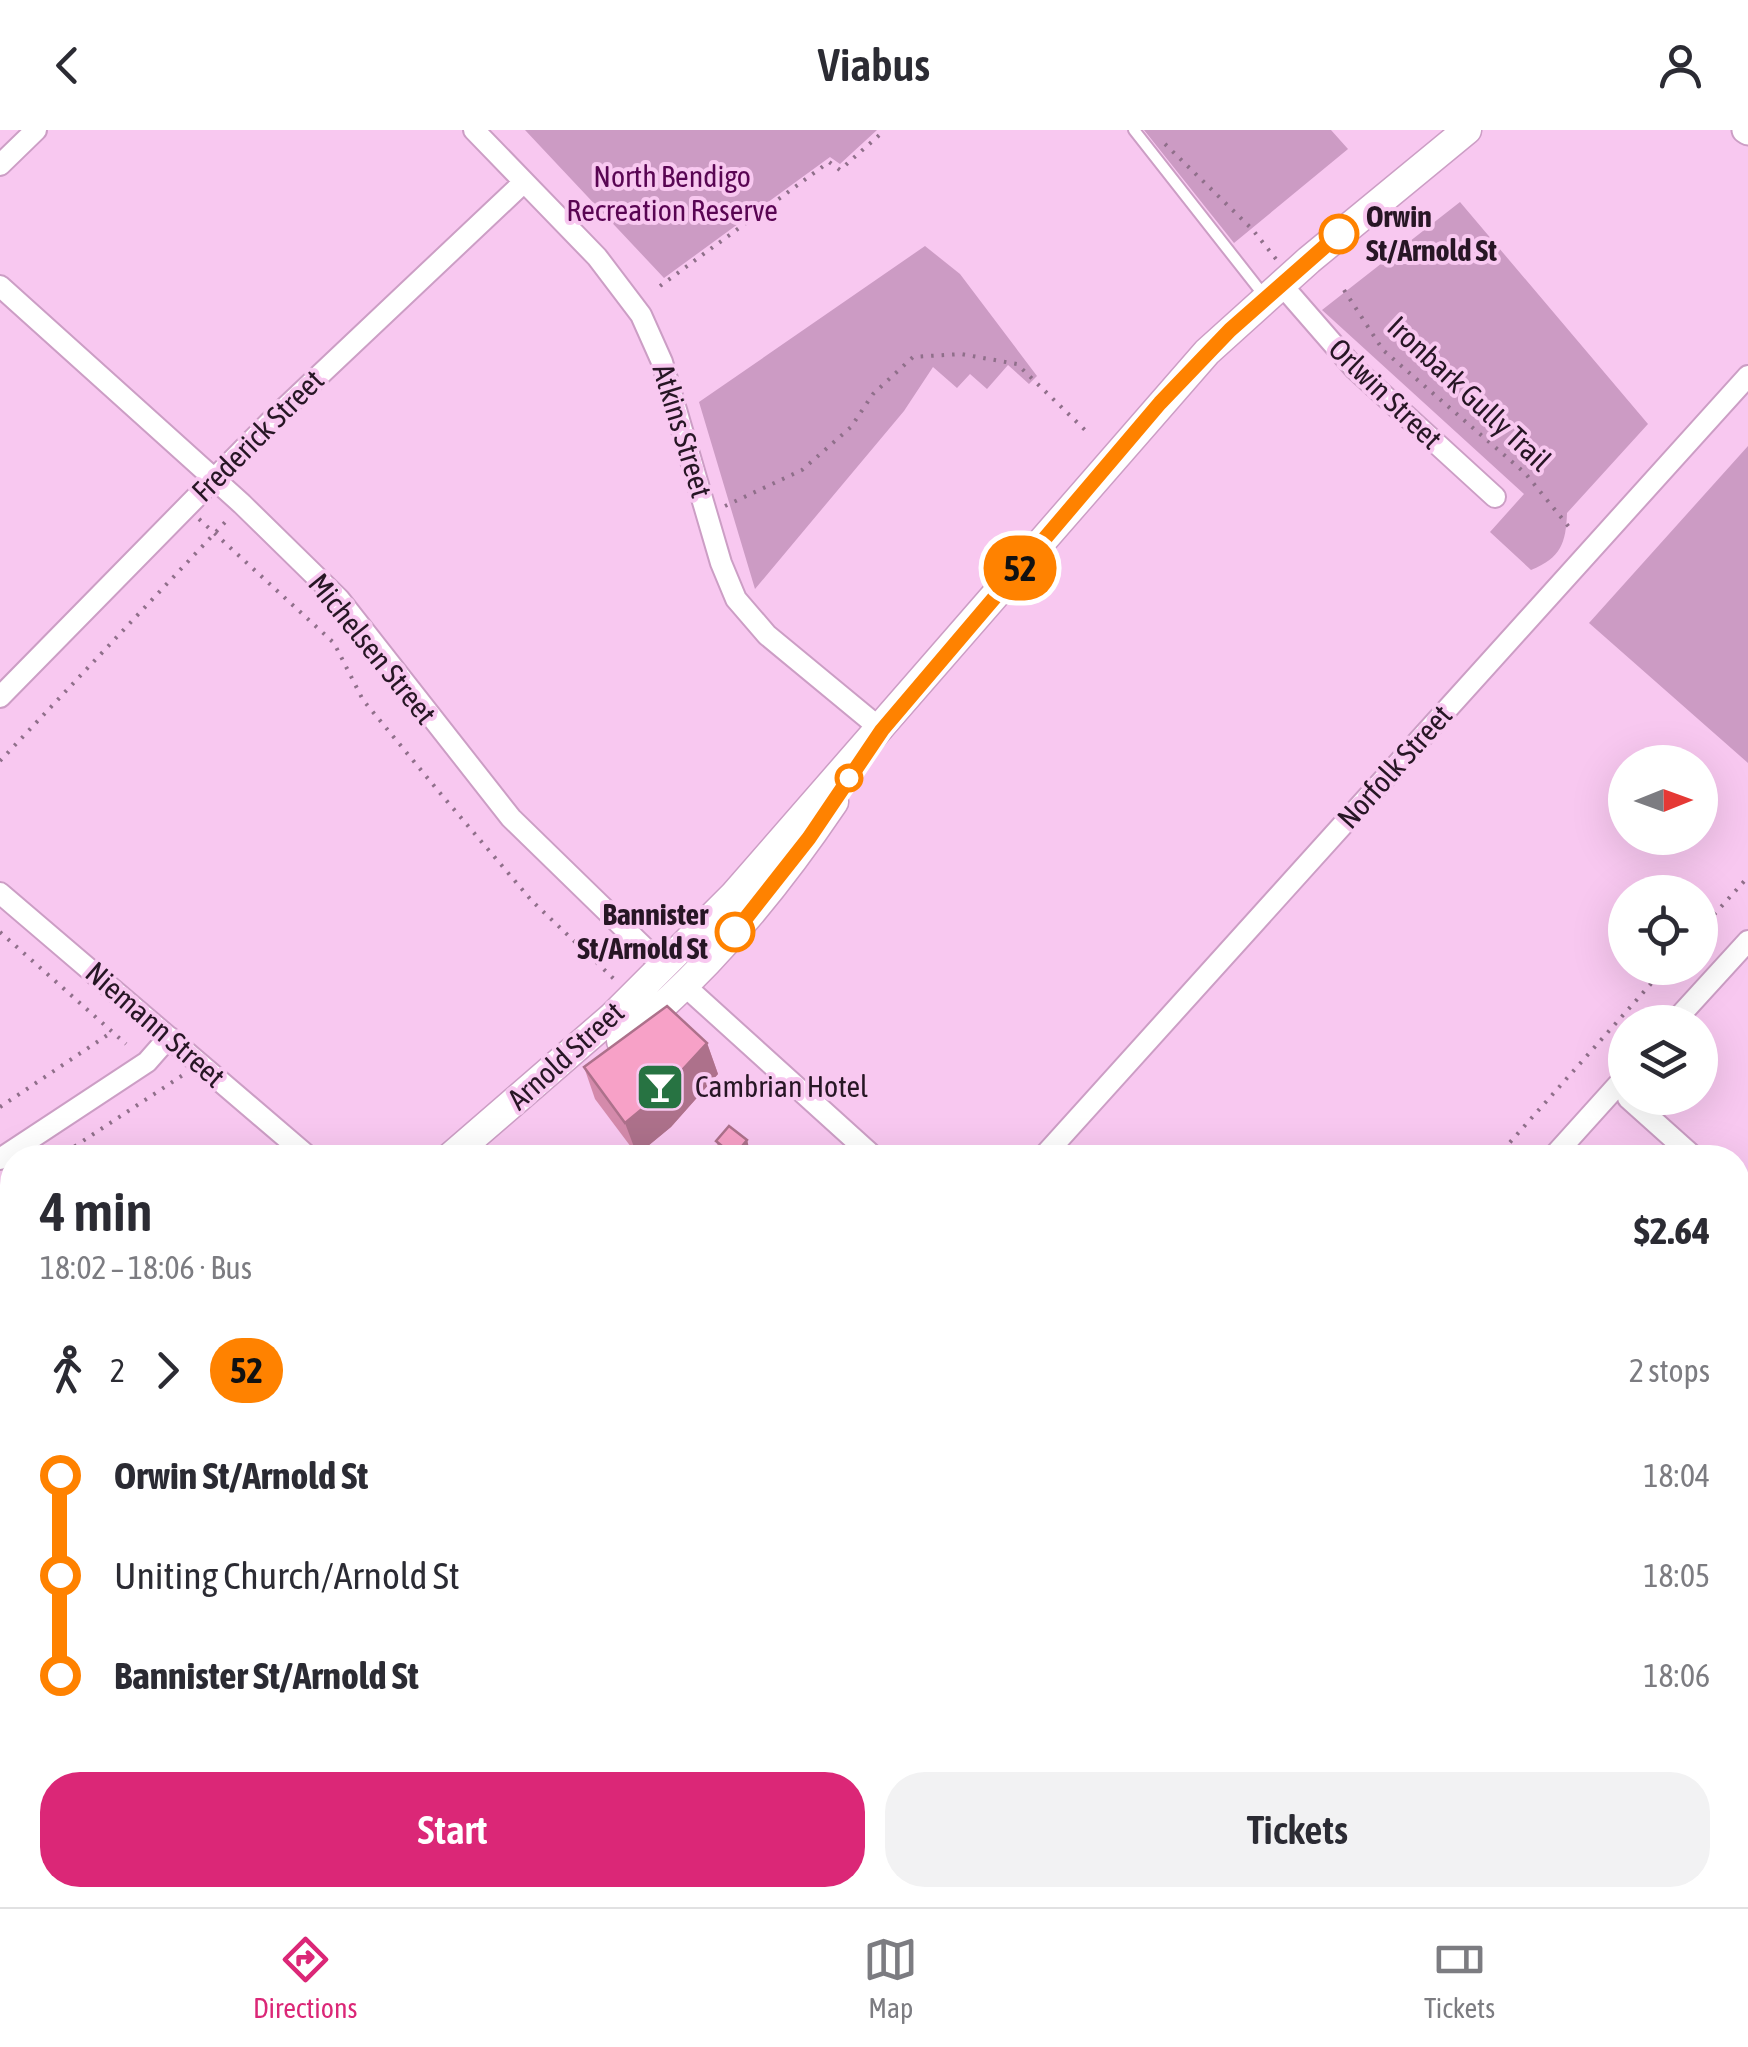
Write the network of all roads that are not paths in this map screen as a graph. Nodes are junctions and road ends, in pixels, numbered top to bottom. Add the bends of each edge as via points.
1 (36, 130) edge
2 (474, 130) edge
3 (1134, 130) edge
4 (1466, 130) edge
5 (0, 165) edge
6 (524, 182) junction
7 (0, 286) edge
8 (1279, 286) junction
9 (1748, 376) edge
10 (213, 478) junction
11 (1496, 497) dead end
12 (0, 697) edge
13 (882, 730) junction
14 (0, 893) edge
15 (1748, 941) edge
16 (664, 966) junction
17 (684, 986) junction
18 (1690, 1005) edge
19 (169, 1037) junction
20 (1608, 1104) edge
21 (1651, 1115) edge
22 (497, 1120) junction
23 (21, 1145) edge
24 (295, 1145) edge
25 (465, 1145) edge
26 (861, 1145) edge
27 (1054, 1145) edge
28 (1566, 1145) edge
29 (1682, 1145) edge

1 - 5 street
2 - 6 street, Atkins Street
3 - 8 lane
4 - 8 main road, Arnold Street
6 - 10 street, Frederick Street
6 - 13 street, Atkins Street via 597,257 641,315 662,362 728,582 745,612
7 - 10 street, Michelsen Street
8 - 11 street, Orlwin Street via 1364,378
8 - 13 main road, Arnold Street via 1160,403
9 - 27 street, Norfolk Street
10 - 12 street, Frederick Street
10 - 16 street, Michelsen Street via 338,599 510,818
13 - 16 main road, Arnold Street
13 - 17 main road, Arnold Street via 796,856
14 - 19 street, Niemann Street
15 - 18 street
16 - 17 main road, Michelsen Street
16 - 22 main road, Arnold Street
17 - 22 main road, Arnold Street via 616,1045
17 - 26 street
19 - 23 street via 147,1062
19 - 24 street, Niemann Street
20 - 28 street
21 - 29 street
22 - 25 main road, Arnold Street

